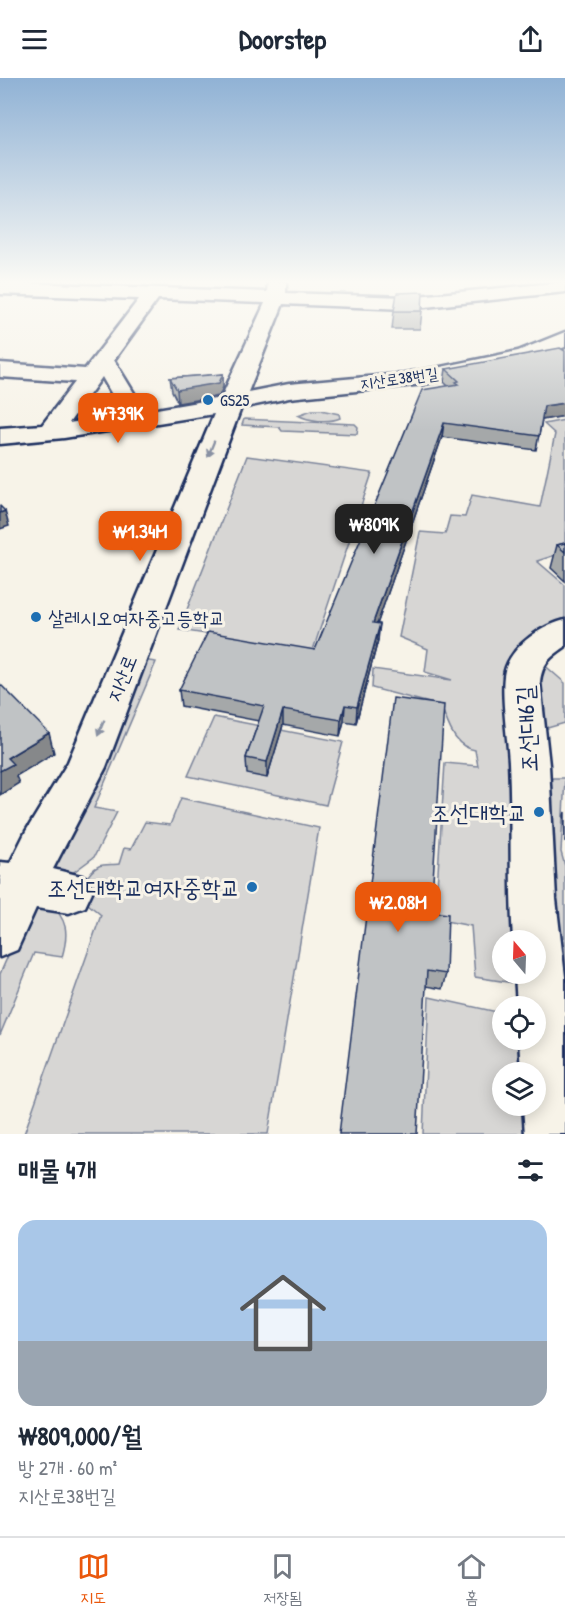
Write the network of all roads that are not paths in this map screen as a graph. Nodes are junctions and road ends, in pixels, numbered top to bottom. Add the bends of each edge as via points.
1 (124, 331) edge
2 (260, 331) edge
3 (565, 338) edge
4 (96, 368) junction
5 (0, 370) edge
6 (230, 404) junction
7 (138, 419) junction
8 (49, 432) junction
9 (0, 436) edge
10 (565, 632) edge
11 (8, 879) edge
12 (69, 892) dead end
13 (0, 934) edge
14 (554, 1134) edge

1 - 4 street
2 - 6 street, 지산로
3 - 6 street, 지산로38번길 via 532,354 418,378 301,389
4 - 5 street
4 - 7 street
4 - 8 street
6 - 7 street, 지산로38번길
6 -> 11 street, 지산로 via 86,767 42,844
7 - 8 street, 지산로38번길
8 - 9 street, 지산로38번길
10 - 14 street, 조선대6길 via 537,649 524,667 522,682 533,899
11 - 12 street
11 - 13 street, 지산로

